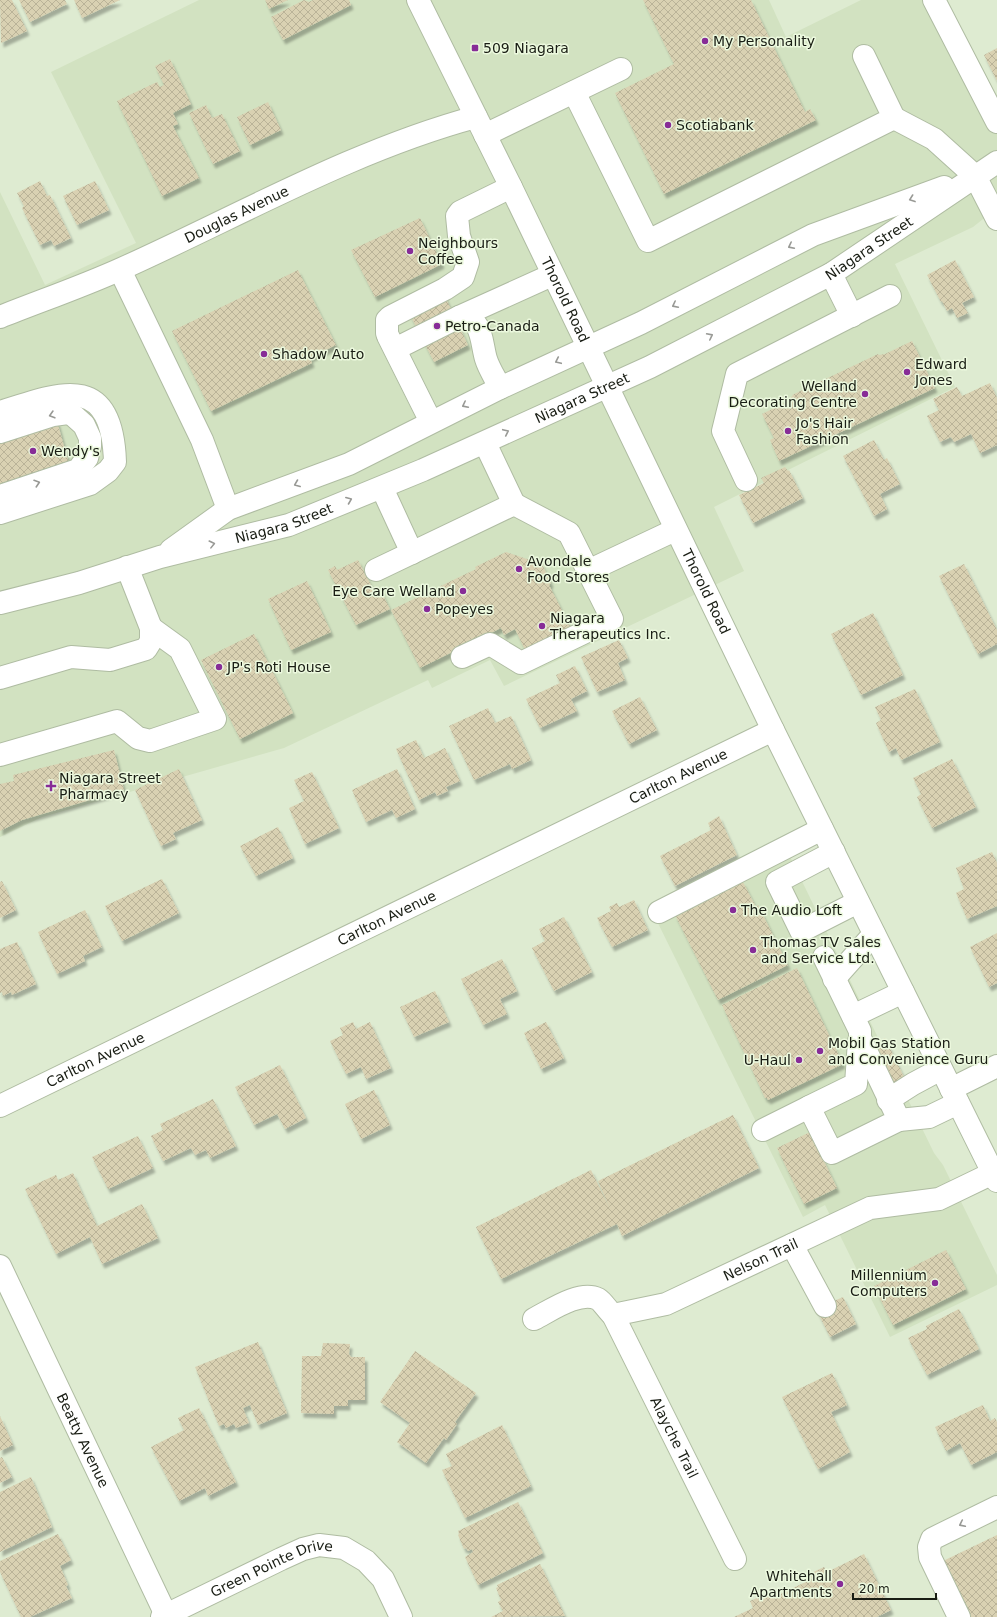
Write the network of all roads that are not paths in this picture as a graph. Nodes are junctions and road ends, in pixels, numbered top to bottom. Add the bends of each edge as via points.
1 (418, 0) edge
2 (934, 0) edge
3 (864, 56) dead end
4 (621, 69) dead end
5 (574, 92) junction
6 (894, 118) junction
7 (997, 122) edge
8 (480, 126) junction
9 (997, 162) edge
10 (975, 176) junction
11 (511, 187) junction
12 (997, 219) edge
13 (120, 270) junction
14 (831, 274) junction
15 (552, 275) junction
16 (890, 296) dead end
17 (852, 316) junction
18 (459, 317) junction
19 (0, 318) edge
20 (386, 333) junction
21 (587, 348) junction
22 (606, 387) junction
23 (500, 388) junction
24 (0, 412) edge
25 (431, 422) junction
26 (0, 432) edge
27 (485, 443) junction
28 (746, 480) dead end
29 (382, 488) junction
30 (0, 496) edge
31 (514, 504) junction
32 (228, 509) junction
33 (0, 513) edge
34 (675, 530) junction
35 (412, 553) junction
36 (160, 557) junction
37 (127, 567) junction
38 (376, 570) dead end
39 (588, 571) junction
40 (0, 603) edge
41 (151, 628) junction
42 (462, 657) dead end
43 (0, 678) edge
44 (773, 730) junction
45 (0, 755) edge
46 (822, 829) junction
47 (834, 852) junction
48 (858, 902) junction
49 (659, 912) dead end
50 (874, 934) junction
51 (824, 957) dead end
52 (834, 979) junction
53 (903, 992) junction
54 (853, 1016) junction
55 (860, 1038) junction
56 (997, 1066) edge
57 (941, 1069) junction
58 (955, 1096) junction
59 (888, 1100) junction
60 (0, 1106) edge
61 (809, 1107) junction
62 (899, 1120) junction
63 (763, 1130) dead end
64 (995, 1177) edge
65 (792, 1245) junction
66 (0, 1266) edge
67 (824, 1306) dead end
68 (613, 1315) junction
69 (534, 1319) dead end
70 (997, 1508) edge
71 (929, 1547) junction
72 (735, 1559) dead end
73 (164, 1616) edge
74 (401, 1617) edge
75 (949, 1617) edge
76 (959, 1617) edge

1 - 8 street, Thorold Road
2 - 7 street
3 - 6 street
4 - 5 street, Douglas Avenue
5 - 6 street via 648,241
5 - 8 street, Douglas Avenue
6 - 10 street via 934,139
8 - 11 street, Thorold Road
8 - 13 street, Douglas Avenue via 433,128 312,179
9 - 10 street, Niagara Street
10 - 12 street
10 - 14 street, Niagara Street
10 -> 21 street, Niagara Street via 813,235
11 - 15 street, Thorold Road
11 - 20 street via 460,212 457,216 459,236 468,262 463,277 390,317 387,320
13 - 19 street, Douglas Avenue
13 - 32 street via 202,440
14 - 17 street
22 -> 14 street, Niagara Street
15 - 18 street
15 - 21 street, Thorold Road
16 - 17 street
17 - 28 street via 737,374 723,431
18 - 20 street
18 - 23 street via 466,316 473,320 479,330 486,360
20 - 25 street
21 - 22 street, Thorold Road
21 -> 23 street, Niagara Street
27 -> 22 street, Niagara Street
22 - 34 street, Thorold Road
23 -> 25 street, Niagara Street
24 - 33 street via 52,395 72,395 93,400 104,412 110,424 115,462 108,471 90,484
25 -> 32 street, Niagara Street via 348,464
30 -> 26 street via 78,470 88,458 90,446 90,438 84,425 68,414 61,413
27 - 29 street, Niagara Street
27 - 31 street
29 - 35 street
36 -> 29 street, Niagara Street via 289,525
31 - 35 street
31 - 39 street via 569,533
32 - 36 street, Niagara Street
34 - 39 street
34 - 44 street, Thorold Road
35 - 38 street
36 - 37 street, Niagara Street
37 - 40 street, Niagara Street via 79,583
37 - 41 street
39 - 42 street via 612,619 521,663 490,644
41 - 43 street via 151,641 146,649 134,654 110,660 71,656
41 - 45 street via 180,649 215,719 150,741 138,738 117,720
44 - 46 street, Thorold Road
44 - 60 street, Carlton Avenue
46 - 47 street, Thorold Road
46 - 49 street
47 - 48 street, Thorold Road
47 - 48 street via 777,882 801,931
48 - 50 street, Thorold Road
50 - 52 street
50 - 53 street, Thorold Road
51 - 52 street
52 - 54 street
53 - 54 street
53 - 57 street, Thorold Road
54 - 55 street via 860,1030
55 - 59 street
55 - 61 street via 856,1084
56 - 58 street
57 - 58 street, Thorold Road
57 - 59 street
58 - 62 street via 929,1117
58 - 64 street, Thorold Road
59 - 62 street
61 - 62 street via 832,1153
61 - 63 street
64 - 65 street, Nelson Trail via 939,1199 870,1208
65 - 67 street
65 - 68 street, Nelson Trail via 666,1304
66 - 73 street, Beatty Avenue
68 - 69 street via 598,1300 588,1297 568,1300
68 - 72 street, Alayche Trail
70 -> 71 street via 932,1539
71 - 75 street via 921,1559
71 - 76 street via 930,1556
73 - 74 street, Green Pointe Drive via 281,1559 319,1545 344,1548 366,1561 383,1579

